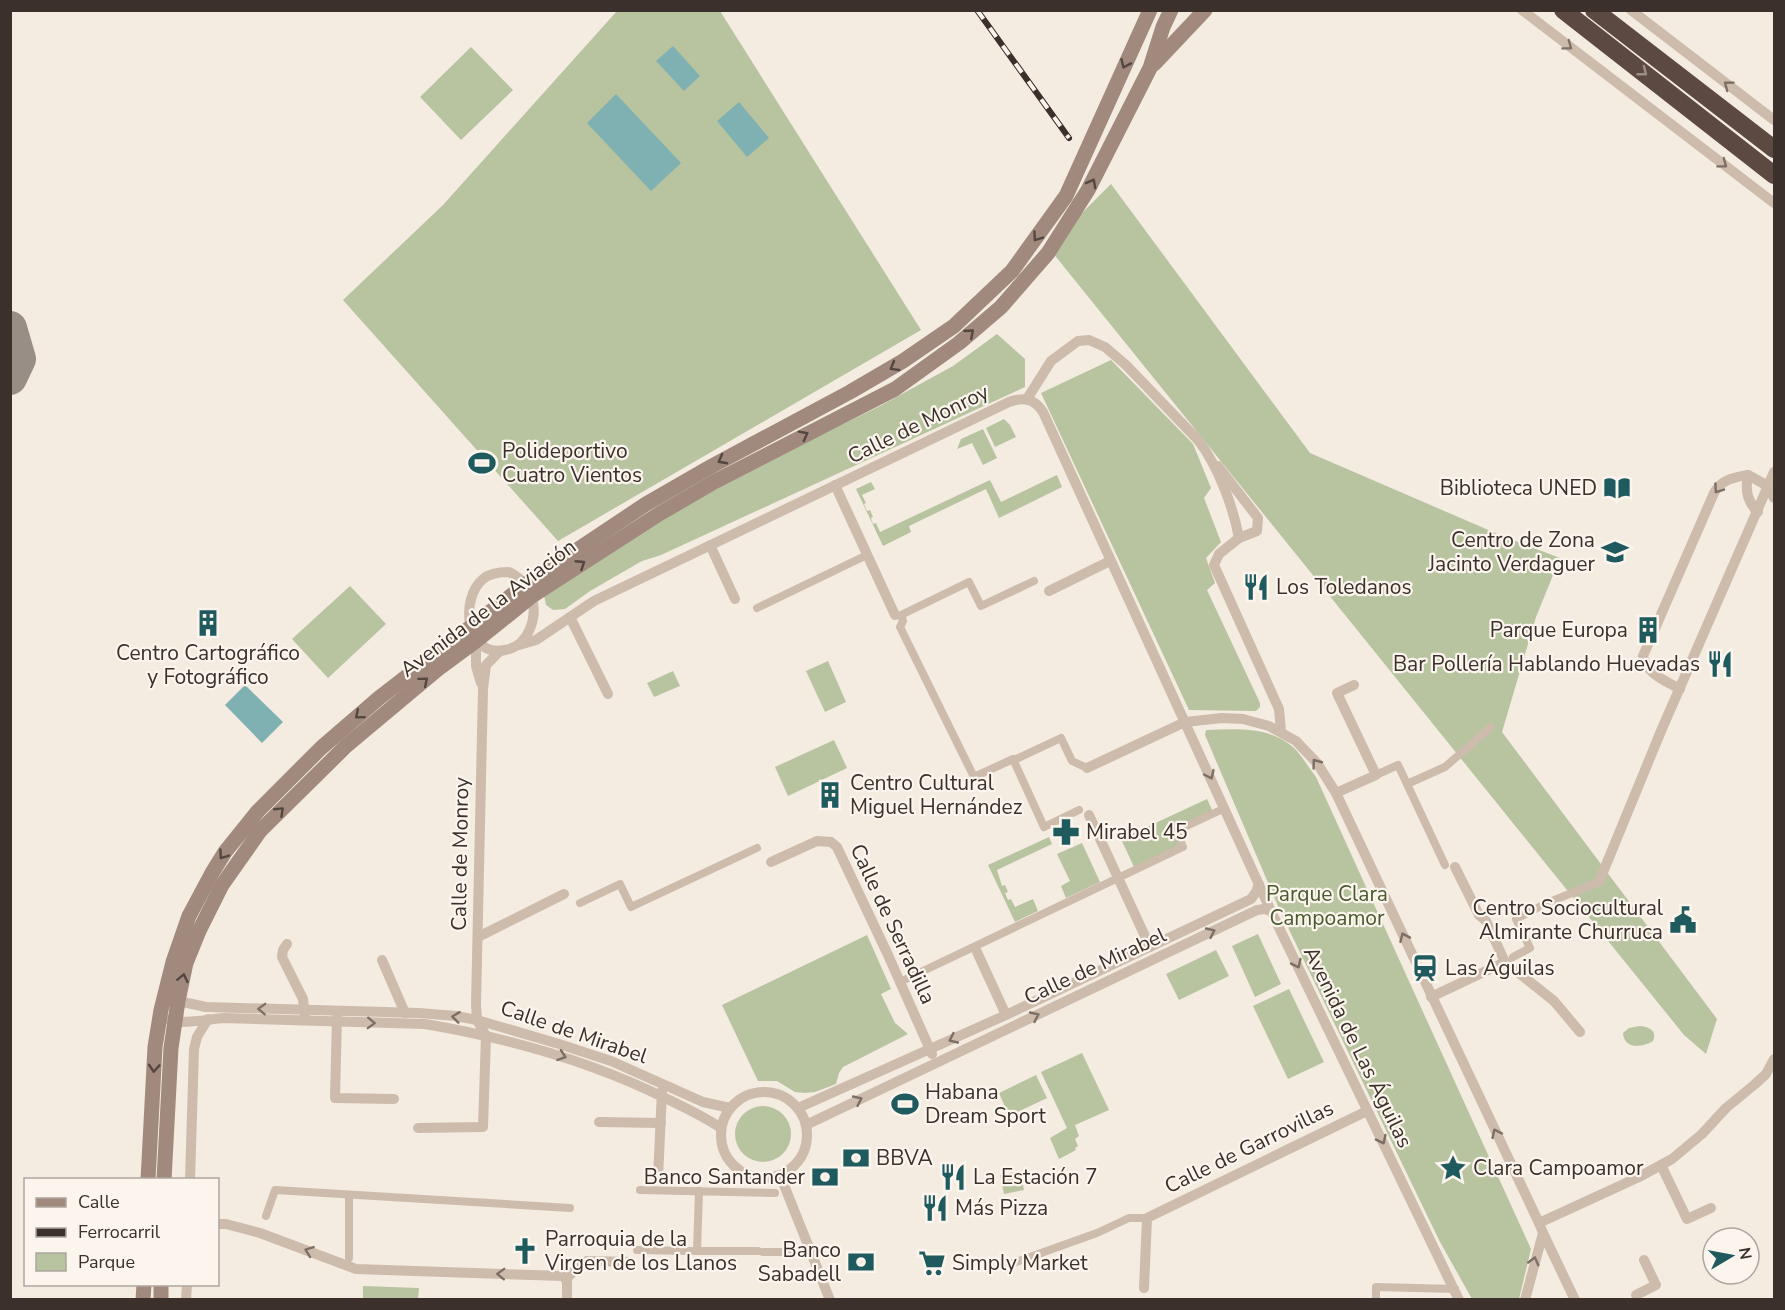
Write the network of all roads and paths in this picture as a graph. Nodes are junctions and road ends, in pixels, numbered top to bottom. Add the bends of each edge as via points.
1 (1150, 10) edge
2 (1171, 10) edge
3 (1205, 10) edge
4 (1522, 10) edge
5 (1563, 10) edge
6 (1594, 10) edge
7 (1631, 10) edge
8 (1150, 68) junction
9 (1774, 120) edge
10 (1774, 150) edge
11 (1774, 175) edge
12 (1774, 203) edge
13 (1023, 399) junction
14 (1208, 454) junction
15 (1774, 472) edge
16 (1748, 475) junction
17 (835, 486) junction
18 (1768, 486) junction
19 (1774, 498) edge
20 (1758, 512) junction
21 (1239, 538) junction
22 (710, 545) junction
23 (867, 555) junction
24 (1110, 561) junction
25 (1034, 581) dead end
26 (1049, 591) dead end
27 (531, 597) junction
28 (735, 599) dead end
29 (757, 608) dead end
30 (898, 615) junction
31 (566, 620) junction
32 (470, 626) junction
33 (476, 641) junction
34 (519, 645) junction
35 (500, 651) junction
36 (452, 659) junction
37 (476, 666) junction
38 (1354, 685) dead end
39 (483, 689) junction
40 (1680, 689) junction
41 (608, 694) dead end
42 (1185, 722) junction
43 (1491, 727) dead end
44 (1281, 731) junction
45 (1014, 760) junction
46 (1087, 768) joint
47 (1376, 775) junction
48 (1407, 784) junction
49 (1336, 794) junction
50 (1225, 808) junction
51 (1084, 812) joint
52 (757, 848) dead end
53 (771, 862) dead end
54 (1450, 866) joint
55 (1118, 877) junction
56 (1599, 882) joint
57 (1258, 884) junction
58 (564, 894) dead end
59 (580, 903) dead end
60 (1272, 911) junction
61 (478, 937) junction
62 (287, 944) dead end
63 (1150, 947) junction
64 (976, 949) junction
65 (1509, 959) junction
66 (382, 960) dead end
67 (900, 982) junction
68 (1431, 997) junction
69 (178, 1001) junction
70 (161, 1010) junction
71 (405, 1013) junction
72 (1006, 1014) junction
73 (305, 1016) junction
74 (337, 1016) junction
75 (207, 1019) junction
76 (477, 1020) junction
77 (177, 1027) junction
78 (1580, 1032) dead end
79 (486, 1036) junction
80 (194, 1049) junction
81 (930, 1050) junction
82 (1774, 1059) edge
83 (936, 1063) junction
84 (659, 1082) junction
85 (663, 1097) junction
86 (394, 1099) dead end
87 (730, 1108) junction
88 (798, 1108) junction
89 (1367, 1111) junction
90 (599, 1122) dead end
91 (661, 1123) junction
92 (806, 1125) junction
93 (418, 1128) dead end
94 (721, 1128) junction
95 (1662, 1165) junction
96 (780, 1175) junction
97 (148, 1178) edge
98 (165, 1178) edge
99 (190, 1178) edge
100 (658, 1178) dead end
101 (640, 1190) dead end
102 (699, 1191) junction
103 (775, 1193) dead end
104 (349, 1195) junction
105 (570, 1208) dead end
106 (1711, 1208) dead end
107 (266, 1216) dead end
108 (1147, 1218) junction
109 (219, 1224) edge
110 (1541, 1228) junction
111 (637, 1250) dead end
112 (695, 1251) junction
113 (797, 1252) dead end
114 (349, 1258) dead end
115 (1644, 1260) dead end
116 (631, 1262) dead end
117 (1008, 1265) dead end
118 (563, 1277) junction
119 (1144, 1288) dead end
120 (1457, 1294) edge
121 (1633, 1298) edge
122 (567, 1299) edge
123 (830, 1299) edge
124 (1376, 1299) edge
125 (1525, 1299) edge
126 (1575, 1299) edge

1 -> 27 main road, Avenida de la Aviación via 1066,196 1012,271 954,326 903,361 646,504
2 - 8 main road, Avenida de la Aviación
3 - 8 main road
4 -> 12 street
5 -> 11 highway
6 - 10 highway
9 -> 7 street
27 -> 8 main road, Avenida de la Aviación via 714,482 895,389 959,343 1000,307 1048,253 1088,190
13 - 14 street via 1051,361 1078,342 1089,340 1105,347 1126,365
13 - 17 street, Calle de Monroy
13 - 24 street, Avenida de Las Águilas via 1036,403 1043,412
14 - 21 street via 1236,520
14 - 21 street via 1258,518 1257,531
15 - 18 street
16 - 18 street
16 - 20 street via 1747,495
16 -> 40 street via 1718,485 1643,656 1651,671
17 - 22 street, Calle de Monroy
17 - 23 street, Calle de Monroy
18 - 19 street
18 - 20 street
20 - 40 street
21 - 44 street via 1219,554 1214,565 1279,709
22 - 28 street
22 - 31 street, Calle de Monroy via 594,601
23 - 29 street
23 - 30 street, Calle de Monroy
24 - 26 street
24 - 42 street, Avenida de Las Águilas
25 - 30 street via 981,606 969,582
27 - 31 street, Calle de Monroy via 541,624
27 - 32 main road, Avenida de la Aviación
27 - 32 street, Calle de Monroy via 519,577 509,572 491,574 473,593
27 - 33 main road, Avenida de la Aviación
27 - 34 street via 529,631
30 - 45 street via 903,621 900,627 974,777
31 - 34 street, Calle de Monroy via 536,640
31 - 41 street
32 - 33 street, Calle de Monroy
32 -> 70 main road, Avenida de la Aviación via 321,748 258,811 225,852 189,916
33 - 35 street
33 - 36 main road, Avenida de la Aviación
33 - 37 street, Calle de Monroy
34 - 35 street, Calle de Monroy
35 - 39 street, Calle de Monroy via 486,666
36 - 37 street via 464,658
69 -> 36 main road, Avenida de la Aviación via 186,963 199,932 222,885 260,831 346,746
37 - 39 street, Calle de Monroy
38 - 47 street via 1337,693
39 - 61 street, Calle de Monroy
40 - 56 street
42 - 44 street via 1244,719
42 - 46 street
42 -> 50 street, Avenida de Las Águilas
43 - 48 street via 1445,767
49 -> 44 street via 1306,750
45 - 46 street via 1061,738 1072,761
45 - 51 street via 1044,827
47 - 48 street via 1398,765
47 - 49 street
48 - 54 street
68 -> 49 street
50 - 55 street via 1176,831 1183,847
50 - 57 street, Avenida de Las Águilas
51 - 55 street, Calle de Mirabel
52 - 59 street via 631,907 620,884
53 - 67 street, Calle de Serradilla via 817,841 831,842 837,847
54 - 65 street
55 - 63 street, Calle de Mirabel
55 - 64 street
56 - 65 street via 1516,919 1530,948
57 - 60 street, Avenida de Las Águilas
57 - 63 street, Calle de Mirabel via 1251,899
58 - 61 street
83 -> 60 street, Calle de Mirabel via 1257,910
60 -> 89 street, Avenida de Las Águilas
61 - 76 street, Calle de Monroy
62 - 73 street via 282,957 303,999
63 - 72 street, Calle de Mirabel
64 - 67 street
64 - 72 street, Calle de Mirabel
65 - 68 street
65 - 78 street
66 - 71 street
67 - 81 street, Calle de Serradilla
110 -> 68 street
69 - 70 street
73 -> 69 street, Calle de Mirabel
69 - 77 main road, Avenida de la Aviación
70 - 77 street
70 -> 97 main road, Avenida de la Aviación via 155,1047
71 - 74 street, Calle de Mirabel
76 -> 71 street, Calle de Mirabel
72 -> 81 street, Calle de Mirabel
73 - 74 street, Calle de Mirabel
73 - 75 street, Calle de Mirabel
74 -> 79 street, Calle de Mirabel via 425,1024
74 - 86 street via 334,1098
75 - 77 street, Calle de Mirabel
75 - 80 street
76 - 79 street, Calle de Mirabel
76 - 84 street, Calle de Mirabel via 588,1053
77 - 80 street
77 - 98 main road, Avenida de la Aviación via 169,1064
79 -> 85 street, Calle de Mirabel via 598,1068
79 - 93 street, Calle de Mirabel via 483,1127
80 - 99 street
81 - 83 street
81 - 88 street, Calle de Mirabel
82 - 95 street via 1755,1085
92 -> 83 street, Calle de Mirabel
84 - 85 street, Calle de Mirabel
84 - 87 street, Calle de Mirabel via 703,1102
85 - 91 street, Calle de Mirabel
85 - 94 street, Calle de Mirabel
87 - 88 street via 744,1096 758,1092 777,1094
87 - 94 street
88 - 92 street
89 - 108 street, Calle de Garrovillas
89 -> 120 street, Avenida de Las Águilas
90 - 91 street
91 - 100 street, Calle de Mirabel
92 - 96 street via 805,1149 797,1163
94 - 96 street via 725,1153 737,1168 752,1176
95 - 106 street via 1687,1219
95 - 110 street
96 - 123 street
101 - 102 street
102 - 103 street
102 - 112 street
104 - 105 street
104 - 107 street via 275,1190
104 - 114 street
108 - 117 street, Calle de Garrovillas via 1129,1218
108 - 119 street, Calle de Garrovillas
118 -> 109 street via 356,1269 260,1233
125 -> 110 street
110 - 126 street
111 - 112 street
112 - 113 street
115 - 121 street via 1656,1285
116 - 118 street via 587,1261
118 - 122 street
120 - 124 street, Avenida de Las Águilas via 1376,1287

